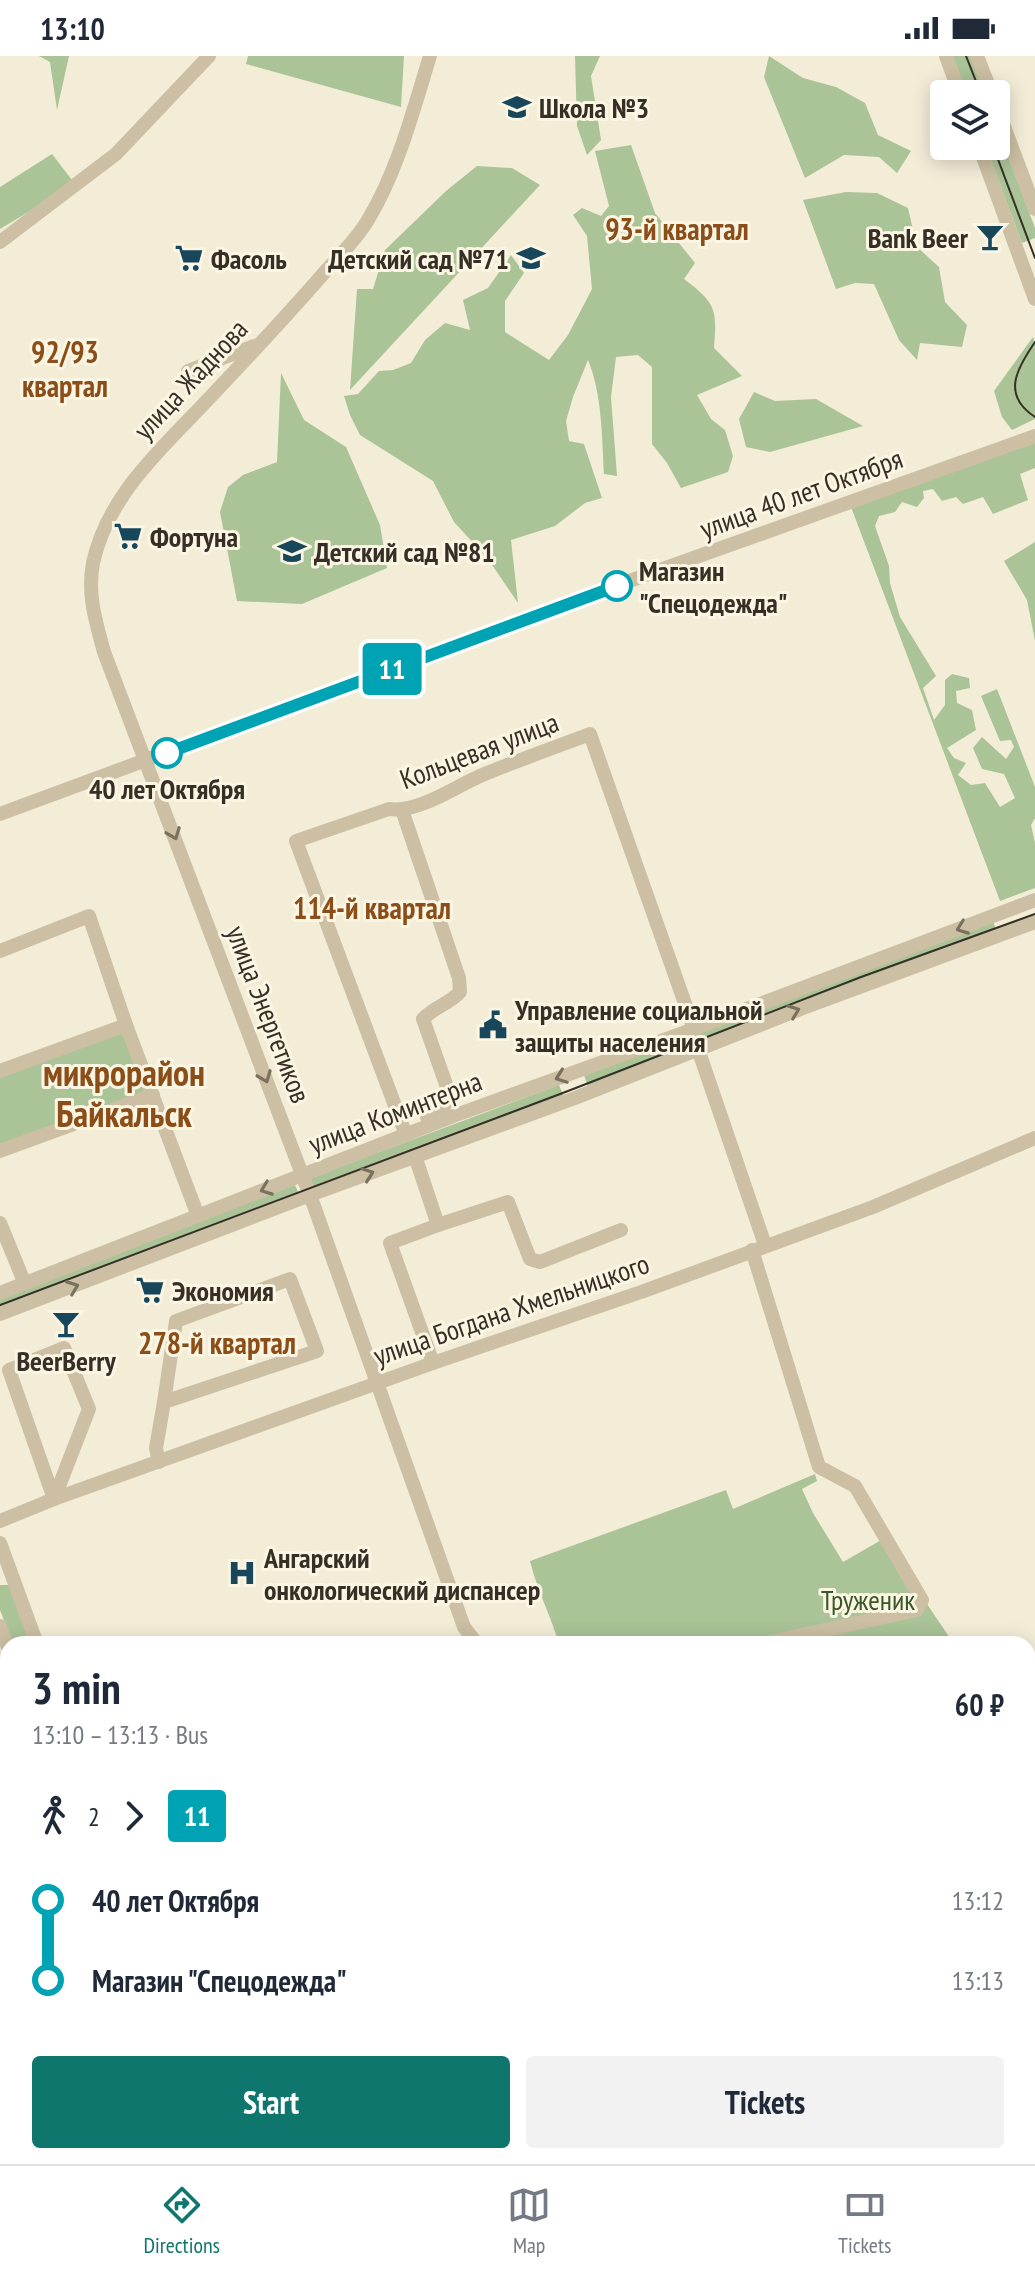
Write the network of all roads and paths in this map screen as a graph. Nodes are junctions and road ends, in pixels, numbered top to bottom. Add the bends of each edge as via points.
1 (209, 56) edge
2 (430, 56) edge
3 (946, 56) edge
4 (977, 56) edge
5 (955, 80) edge
6 (986, 80) edge
7 (1010, 142) edge
8 (984, 160) edge
9 (1035, 209) edge
10 (0, 242) edge
11 (1035, 299) edge
12 (257, 345) junction
13 (191, 379) dead end
14 (1035, 436) edge
15 (146, 761) junction
16 (402, 810) junction
17 (0, 814) edge
18 (1035, 900) edge
19 (1035, 922) edge
20 (0, 951) edge
21 (126, 1025) junction
22 (694, 1029) junction
23 (698, 1049) junction
24 (0, 1071) edge
25 (153, 1095) junction
26 (405, 1130) junction
27 (1035, 1138) edge
28 (0, 1151) edge
29 (415, 1156) junction
30 (302, 1175) junction
31 (310, 1195) junction
32 (198, 1216) junction
33 (0, 1223) edge
34 (438, 1225) junction
35 (621, 1230) dead end
36 (758, 1248) junction
37 (25, 1284) junction
38 (0, 1293) edge
39 (0, 1314) edge
40 (433, 1363) junction
41 (379, 1383) junction
42 (164, 1402) junction
43 (159, 1462) junction
44 (54, 1499) junction
45 (0, 1521) edge
46 (0, 1543) edge
47 (5, 1574) edge
48 (33, 1636) edge
49 (471, 1636) edge
50 (798, 1636) edge

1 - 10 street via 116,154
2 - 12 street, улица Жаднова via 389,178 367,221
3 - 5 street
4 - 6 street
7 - 9 street
8 - 11 street
12 - 13 street via 188,371
12 - 15 street, улица Жаднова via 131,484 94,561 92,610
14 - 15 street, улица 40 лет Октября
15 - 17 street, улица 40 лет Октября
15 -> 30 street, улица Энергетиков
16 - 22 street, Кольцевая улица via 590,734
16 - 26 street via 460,992 423,1019 448,1101 441,1112
16 - 26 street, Кольцевая улица via 389,809 296,841
18 -> 22 street, улица Коминтерна
23 -> 19 street, улица Коминтерна
20 - 21 street via 89,916
21 - 24 street
21 - 25 street
22 -> 26 street, улица Коминтерна
23 - 29 street, улица Коминтерна
23 - 36 street
25 - 28 street
25 - 32 street
26 - 30 street, улица Коминтерна
27 - 36 street, улица Богдана Хмельницкого via 873,1207
31 -> 29 street, улица Коминтерна
29 - 34 street
30 - 31 street, улица Энергетиков
30 -> 32 street, улица Коминтерна
39 -> 31 street, улица Коминтерна
31 - 41 street, улица Энергетиков
32 - 37 street, улица Коминтерна
33 - 37 street
34 - 35 street via 508,1202 530,1259 540,1262
34 - 40 street via 390,1243
36 - 40 street, улица Богдана Хмельницкого
36 - 50 street via 819,1467 855,1486 922,1600 917,1610
37 - 38 street, улица Коминтерна
40 - 41 street, улица Богдана Хмельницкого
41 - 43 street, улица Богдана Хмельницкого
41 - 49 street, улица Энергетиков
42 - 42 street via 317,1351 290,1279 176,1321
42 - 43 street via 156,1448
43 - 44 street, улица Богдана Хмельницкого
44 - 44 street via 89,1409 64,1348 9,1370
44 - 45 street, улица Богдана Хмельницкого
46 - 47 street
47 - 48 street

